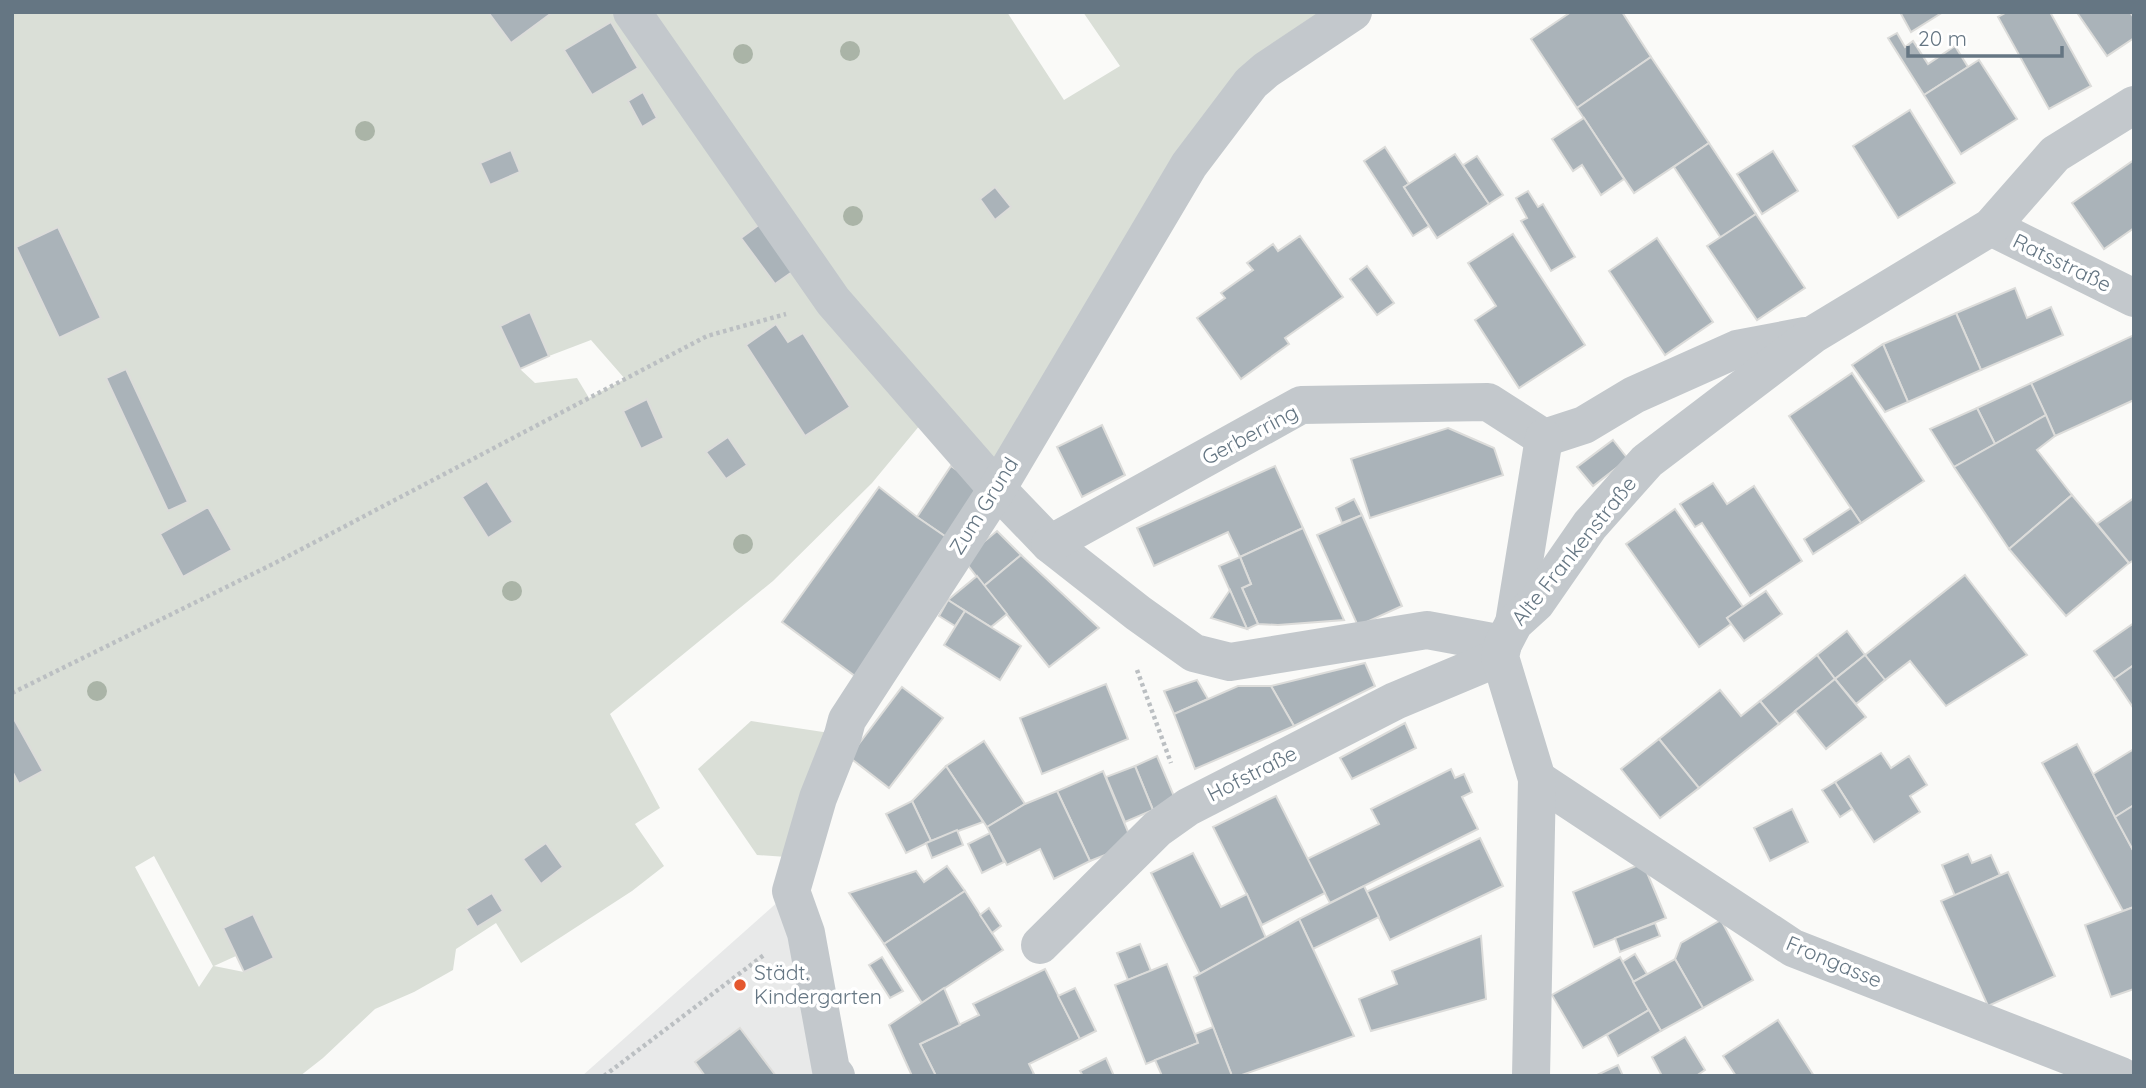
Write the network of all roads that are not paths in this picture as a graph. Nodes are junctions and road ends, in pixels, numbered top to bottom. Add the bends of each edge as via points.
1 (632, 12) edge
2 (1353, 12) edge
3 (2134, 105) edge
4 (1991, 227) junction
5 (2134, 298) edge
6 (1814, 334) junction
7 (1544, 438) junction
8 (997, 489) junction
9 (1050, 544) junction
10 (1506, 641) junction
11 (1537, 779) junction
12 (1040, 945) dead end
13 (836, 1076) edge
14 (1531, 1076) edge
15 (2121, 1076) edge

1 - 8 street via 833,301
2 - 8 street, Zum Grund via 1258,76 1189,165
3 - 4 street, Alte Frankenstraße via 2055,154
4 - 5 street, Ratsstraße
4 - 6 street, Alte Frankenstraße
6 - 7 street via 1737,349 1634,395 1584,425
6 - 10 street, Alte Frankenstraße via 1647,461 1590,524
7 - 9 street, Gerberring via 1488,402 1301,405
7 - 10 street
8 - 9 street
8 - 13 street, Zum Grund via 847,720 791,891 806,933 831,1070
9 - 10 street via 1194,653 1230,662 1427,630
10 - 11 street
10 - 12 street, Hofstraße via 1188,807 1157,829
11 - 14 street
11 - 15 street, Frongasse via 1793,948

